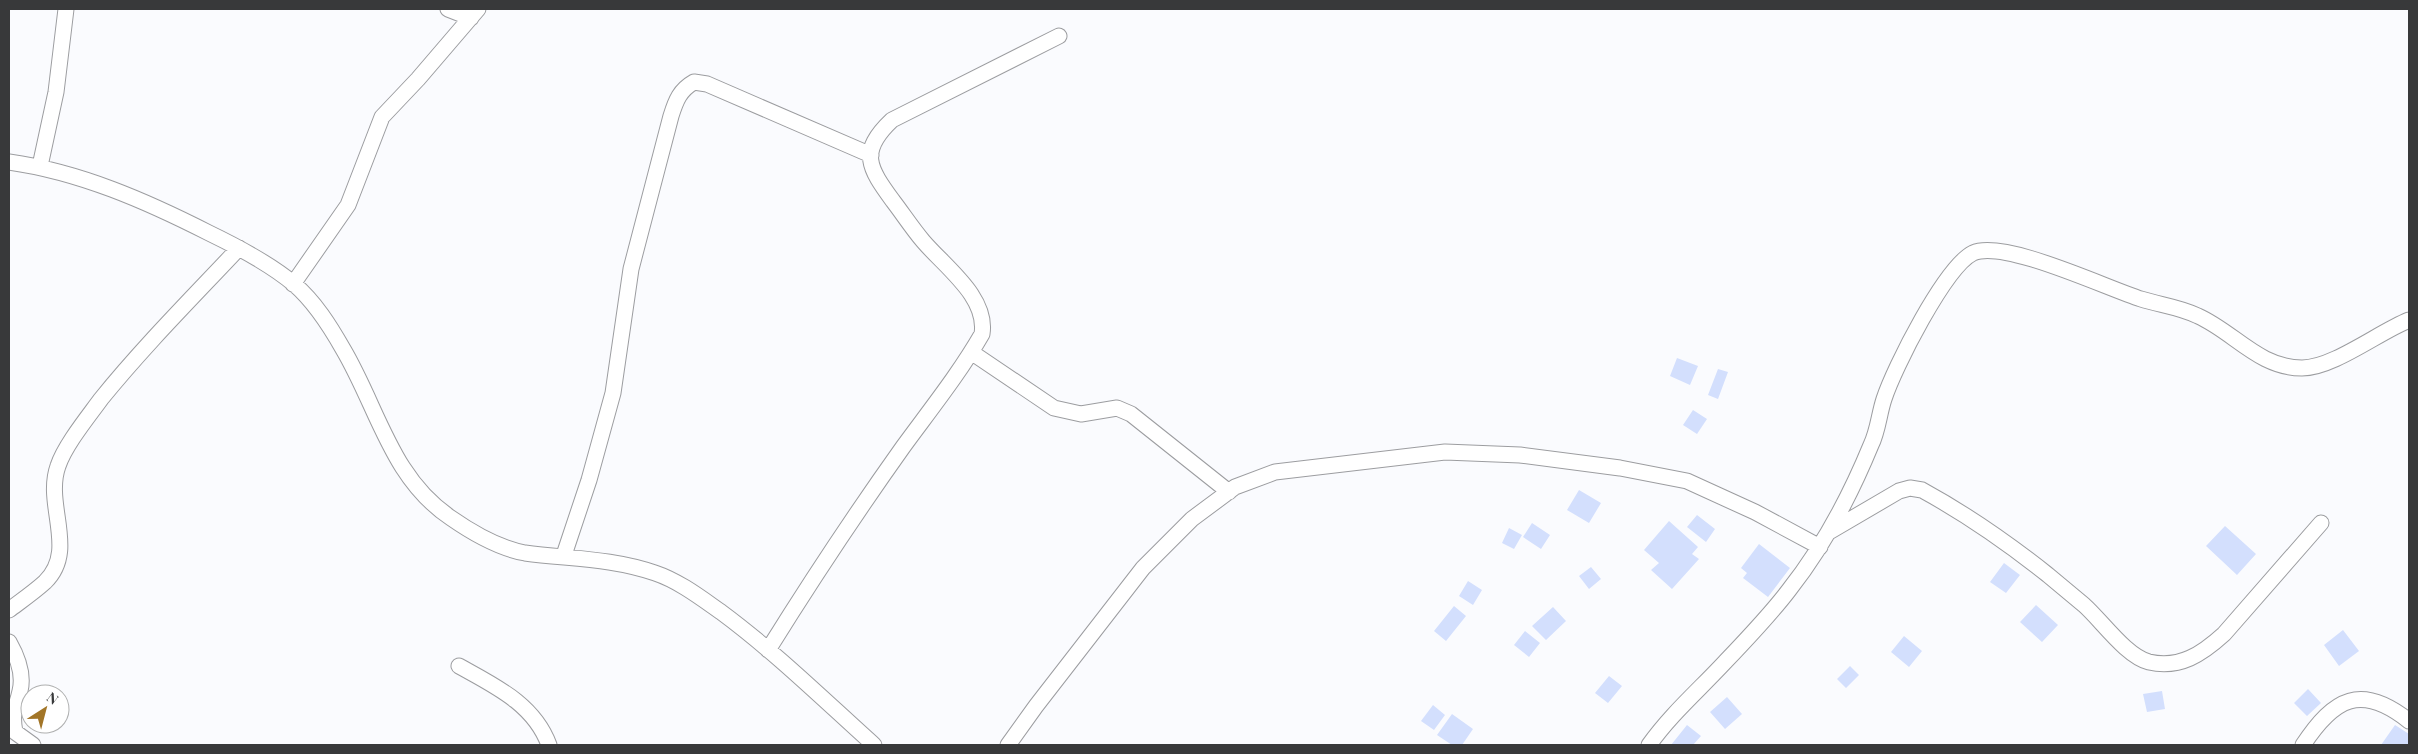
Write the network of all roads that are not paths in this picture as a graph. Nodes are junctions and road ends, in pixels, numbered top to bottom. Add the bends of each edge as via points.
1 (66, 9) edge
2 (448, 9) edge
3 (475, 13) edge
4 (1060, 36) dead end
5 (871, 155) junction
6 (9, 162) edge
7 (40, 166) junction
8 (239, 248) junction
9 (293, 284) junction
10 (2409, 320) edge
11 (971, 352) junction
12 (1229, 492) junction
13 (2321, 523) dead end
14 (1829, 532) junction
15 (1820, 547) junction
16 (564, 555) junction
17 (9, 610) edge
18 (9, 642) edge
19 (768, 650) junction
20 (459, 666) dead end
21 (2409, 721) edge
22 (33, 745) edge
23 (549, 745) edge
24 (874, 745) edge
25 (1008, 745) edge
26 (1649, 745) edge
27 (2303, 745) edge

1 - 7 street via 56,92
2 - 3 street
3 - 9 street via 382,117 348,205
4 - 5 street via 892,120 878,134
5 - 11 street via 875,176 923,241 974,298 984,323 982,334
5 - 16 street via 707,84 694,82 684,88 670,116 631,270 613,393
6 - 7 street
7 - 8 street via 165,210
8 - 9 street
8 - 17 street via 138,353 83,423 58,466 53,500 61,539 58,565 45,582
9 - 16 street via 320,312 345,352 395,458 418,489 447,516 481,538 523,552
10 - 14 street via 2333,360 2295,367 2250,352 2200,316 2186,311 2144,300 2048,264 1987,250 1972,254 1960,263 1935,298 1900,358 1872,444
11 - 12 street via 1054,408 1081,414 1117,408 1131,414
11 - 19 street via 812,578
12 - 15 street via 1275,472 1372,459 1445,452 1520,455 1620,468 1687,481
12 - 25 street via 1192,518 1143,568
13 - 14 street via 2224,634 2189,660 2165,664 2147,661 2130,651 2047,574 1922,490 1910,488 1899,491
14 - 15 street
15 - 26 street via 1789,591 1686,700
16 - 19 street via 612,562 657,574 695,594
18 - 22 street via 20,667 21,689 12,716 15,732
19 - 24 street
20 - 23 street via 510,695 536,720
21 - 27 street via 2376,701 2359,699 2343,702 2318,724

